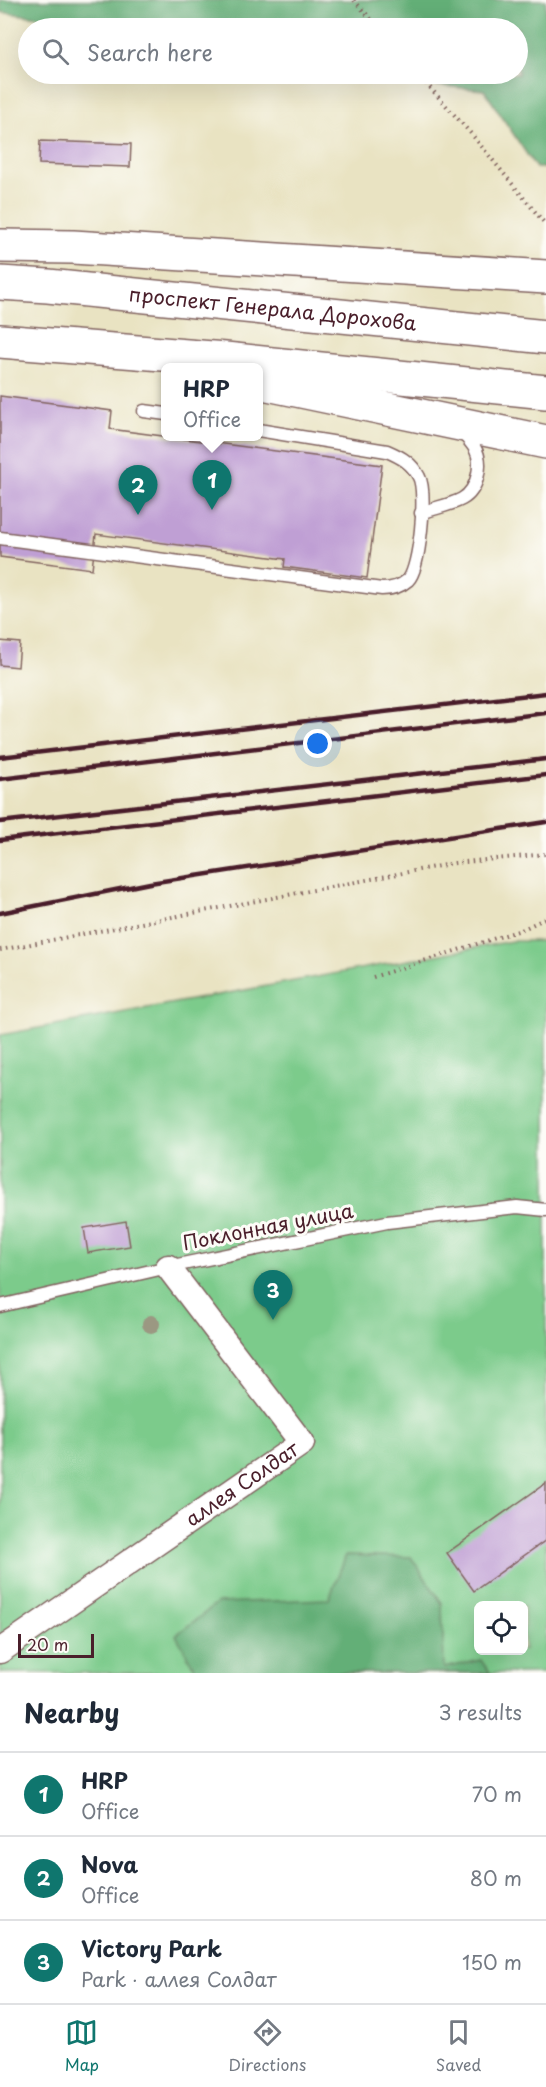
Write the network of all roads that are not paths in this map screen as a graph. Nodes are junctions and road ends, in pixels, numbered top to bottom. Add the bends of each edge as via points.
1 (0, 246) edge
2 (546, 277) edge
3 (0, 283) edge
4 (546, 337) edge
5 (0, 341) edge
6 (94, 350) junction
7 (161, 363) edge
8 (257, 363) edge
9 (263, 364) edge
10 (263, 383) edge
11 (546, 392) edge
12 (144, 411) dead end
13 (161, 413) edge
14 (454, 422) junction
15 (263, 431) edge
16 (546, 442) edge
17 (421, 513) junction
18 (0, 538) edge
19 (546, 1210) edge
20 (168, 1267) junction
21 (0, 1306) edge
22 (0, 1651) edge

1 - 2 main road via 73,247
3 - 4 main road, проспект Генерала Дорохова
5 - 6 main road
6 - 7 main road
6 - 8 main road
9 - 11 main road
10 - 14 main road
12 - 13 lane
14 - 16 main road
14 - 17 lane via 476,449 478,476 462,499
15 - 17 lane via 387,451 401,457 420,479
17 - 18 lane via 414,572 392,589
19 - 20 lane, Поклонная улица via 517,1207 387,1222
20 - 21 lane, Поклонная улица
20 - 22 street, аллея Солдат via 302,1443

